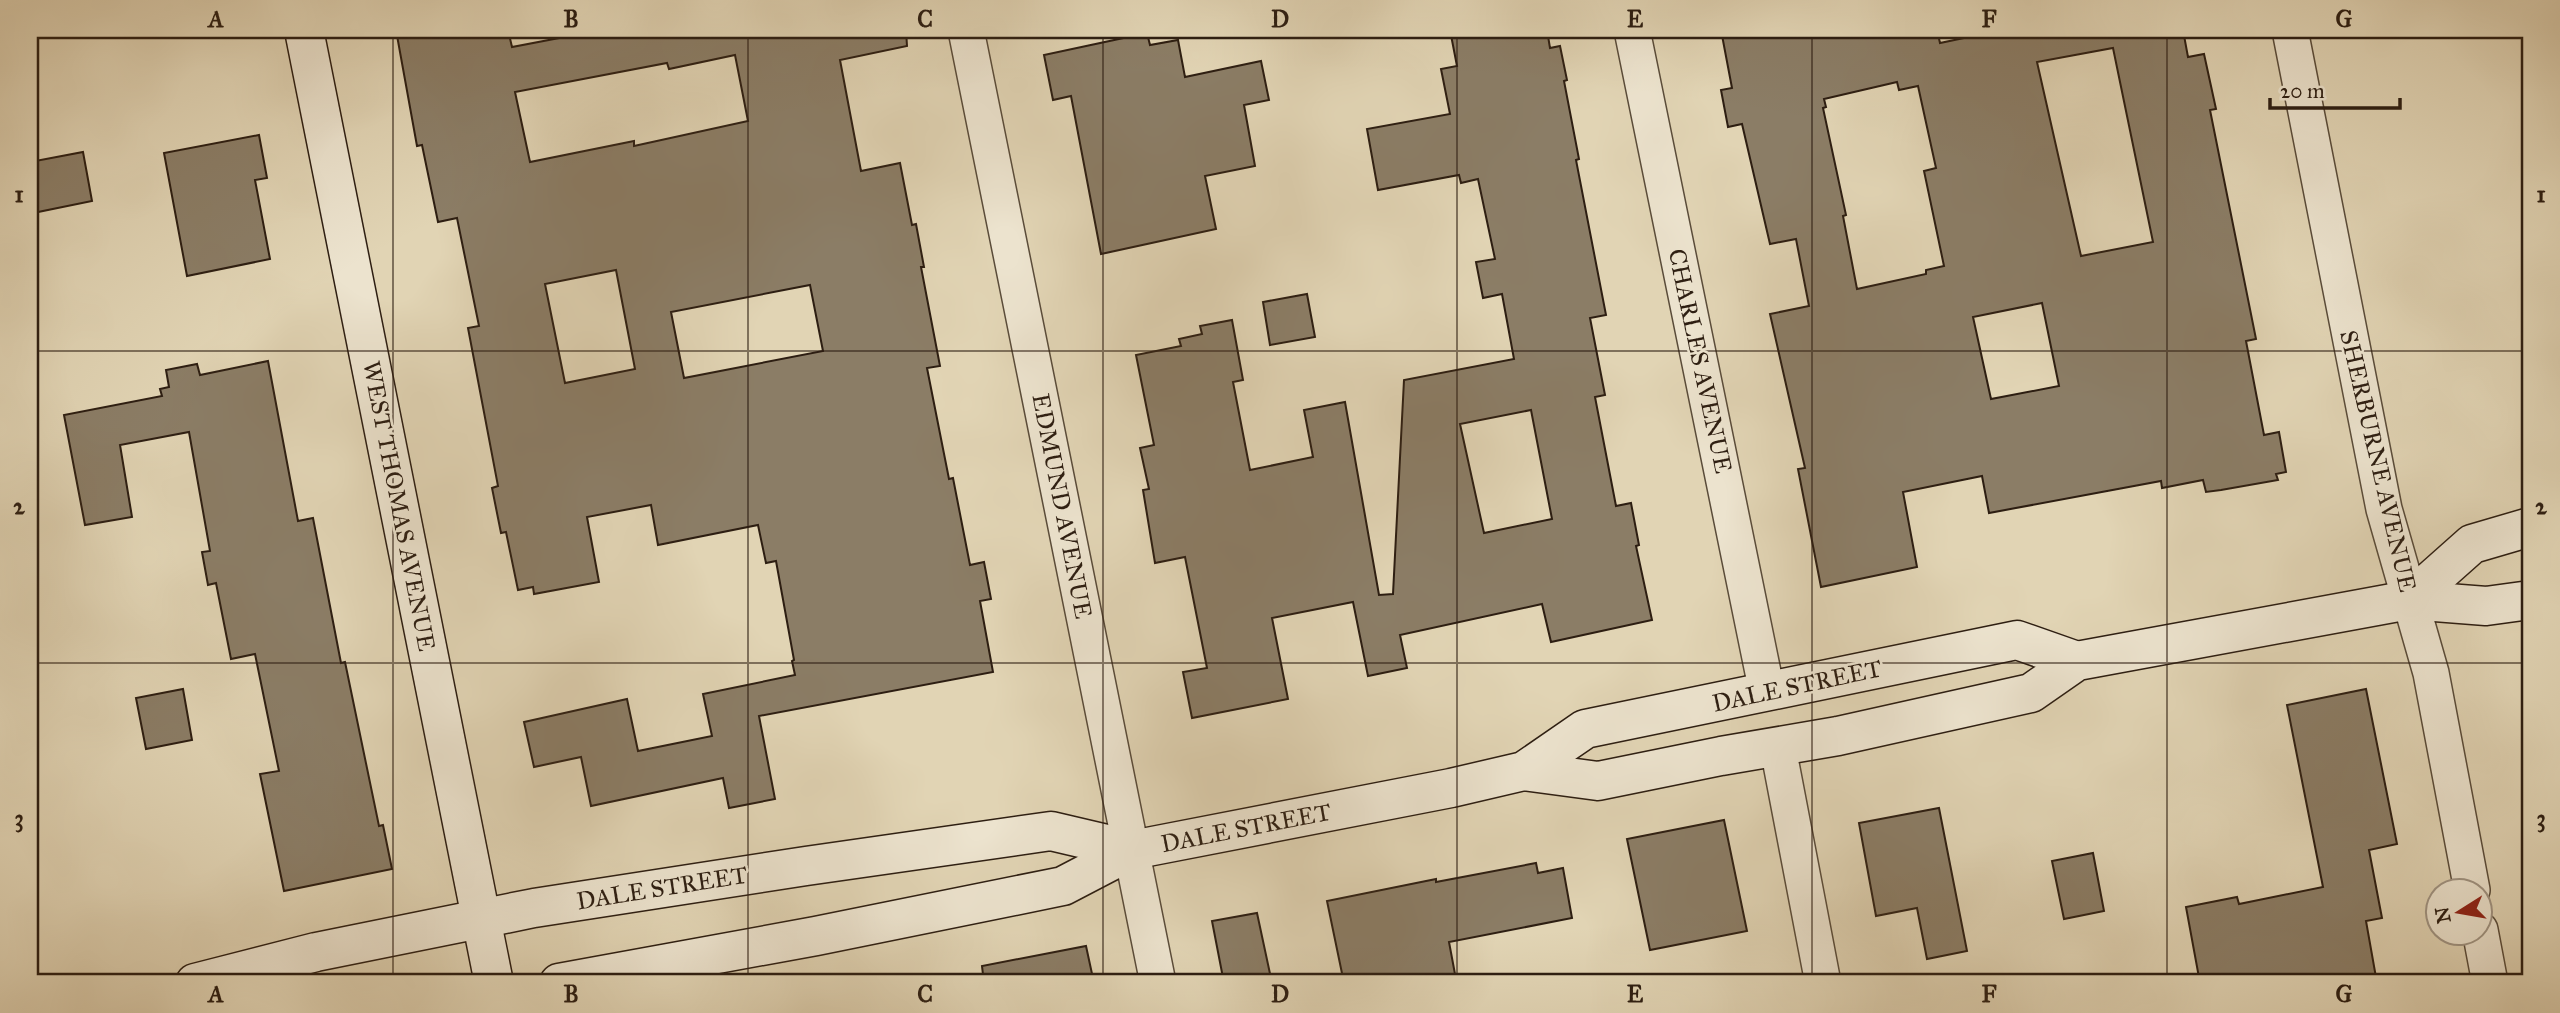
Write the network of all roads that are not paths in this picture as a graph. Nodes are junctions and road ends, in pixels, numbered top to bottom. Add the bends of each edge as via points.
1 (304, 30) edge
2 (966, 30) edge
3 (1632, 30) edge
4 (2290, 30) edge
5 (2530, 527) edge
6 (2409, 600) junction
7 (2530, 600) edge
8 (2077, 661) junction
9 (1766, 692) junction
10 (1778, 748) junction
11 (1524, 771) junction
12 (1132, 850) junction
13 (2469, 876) edge
14 (481, 918) junction
15 (2483, 946) edge
16 (195, 983) edge
17 (494, 983) edge
18 (559, 983) edge
19 (1158, 983) edge
20 (1823, 983) edge
21 (2490, 983) edge

1 - 14 main road, WEST THOMAS AVENUE
2 - 12 street, EDMUND AVENUE
3 - 9 street, CHARLES AVENUE
4 - 6 street, SHERBURNE AVENUE via 2384,509
5 - 6 main road via 2472,544
6 - 7 main road, DALE STREET via 2486,606
6 - 8 main road, DALE STREET
6 - 13 street, SHERBURNE AVENUE via 2431,673
8 - 9 main road, DALE STREET via 2017,640
8 - 10 main road, DALE STREET via 2031,693
9 - 11 main road, DALE STREET via 1586,729
10 - 11 main road, DALE STREET via 1598,781
10 - 20 street
11 - 12 main road, DALE STREET
12 - 14 main road, DALE STREET via 1051,831
12 - 18 main road, DALE STREET via 1063,886
12 - 19 street, EDMUND AVENUE
14 - 16 main road, DALE STREET
14 - 17 main road, WEST THOMAS AVENUE
15 - 21 street

